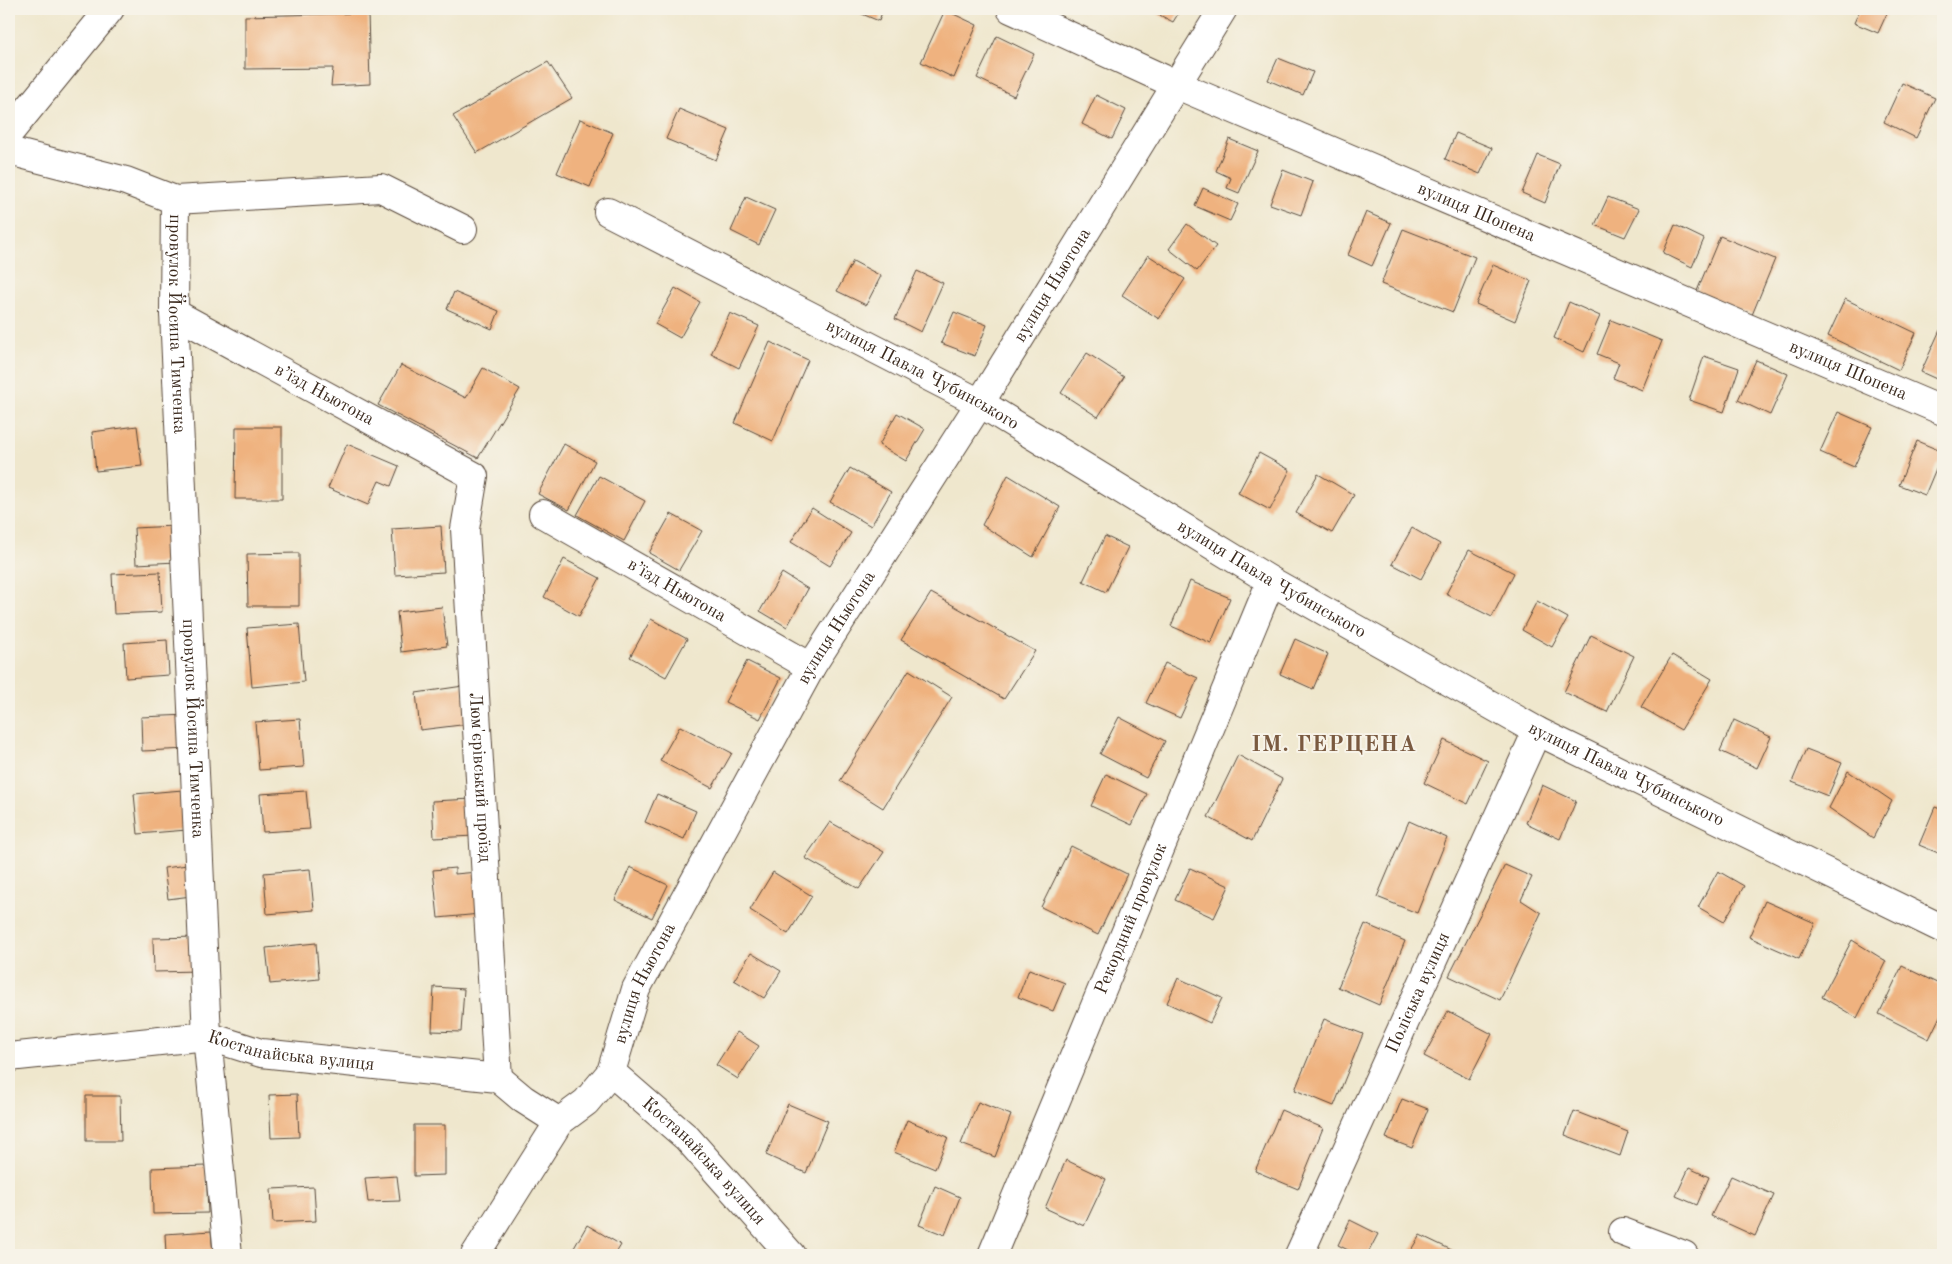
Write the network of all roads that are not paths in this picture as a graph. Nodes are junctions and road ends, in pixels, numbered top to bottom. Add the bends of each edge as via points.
1 (110, 9) edge
2 (1011, 9) edge
3 (1223, 9) edge
4 (1177, 85) junction
5 (9, 133) edge
6 (9, 151) edge
7 (175, 200) junction
8 (608, 212) dead end
9 (463, 229) dead end
10 (174, 313) junction
11 (980, 403) junction
12 (1943, 411) edge
13 (474, 476) joint
14 (543, 514) dead end
15 (1270, 581) junction
16 (811, 667) junction
17 (1537, 731) junction
18 (1943, 930) edge
19 (207, 1036) junction
20 (9, 1057) edge
21 (611, 1072) junction
22 (498, 1078) junction
23 (559, 1122) junction
24 (1623, 1232) dead end
25 (228, 1255) edge
26 (475, 1255) edge
27 (792, 1255) edge
28 (992, 1255) edge
29 (1299, 1255) edge
30 (1684, 1255) edge

1 - 5 street
2 - 4 street, вулиця Шопена
3 - 4 street, вулиця Ньютона
4 - 11 street, вулиця Ньютона
4 - 12 street, вулиця Шопена
6 - 7 street via 126,181
7 - 9 street via 381,188
7 - 10 street, провулок Йосипа Тимченка
8 - 11 street, вулиця Павла Чубинського
10 - 13 street, в’їзд Ньютона
10 - 19 street, провулок Йосипа Тимченка
11 - 15 street, вулиця Павла Чубинського
11 - 16 street, вулиця Ньютона
13 - 22 street, Люм'єрівський проїзд via 465,529
14 - 16 street, в’їзд Ньютона
15 - 17 street, вулиця Павла Чубинського
15 - 28 street, Рекордний провулок
16 - 21 street, вулиця Ньютона via 636,989
17 - 18 street, вулиця Павла Чубинського
17 - 29 street, Поліська вулиця
19 - 20 street, Костанайська вулиця
19 - 22 street, Костанайська вулиця via 261,1053
19 - 25 street, провулок Йосипа Тимченка
21 - 23 street, вулиця Ньютона via 586,1102
21 - 27 street, Костанайська вулиця via 687,1138
22 - 23 street
23 - 26 street, вулиця Ньютона
24 - 30 street

